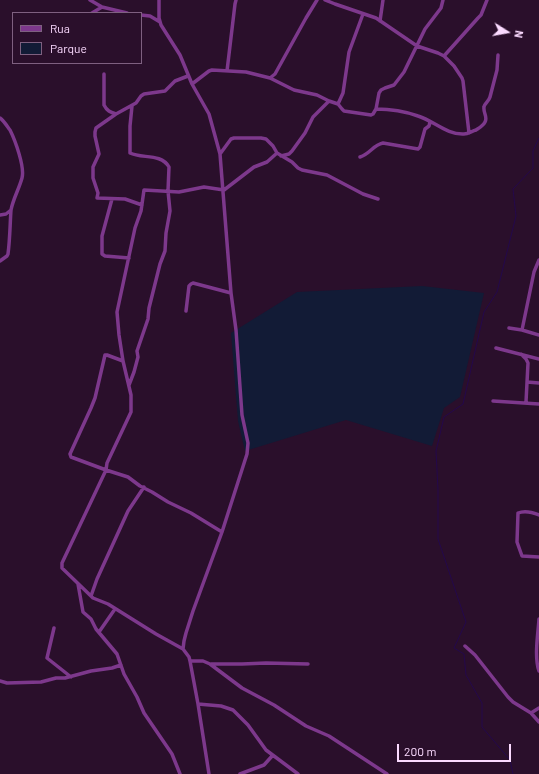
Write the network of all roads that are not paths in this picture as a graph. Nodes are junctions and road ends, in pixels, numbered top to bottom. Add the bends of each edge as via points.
1 (90, 0) edge
2 (159, 0) edge
3 (236, 0) edge
4 (317, 0) edge
5 (325, 0) edge
6 (383, 0) edge
7 (443, 0) edge
8 (487, 0) edge
9 (102, 7) junction
10 (94, 12) edge
11 (122, 12) edge
12 (363, 14) junction
13 (142, 15) edge
14 (380, 21) junction
15 (160, 22) junction
16 (417, 46) junction
17 (498, 55) dead end
18 (444, 56) junction
19 (227, 71) junction
20 (104, 74) dead end
21 (188, 76) junction
22 (270, 78) junction
23 (192, 84) junction
24 (329, 101) junction
25 (338, 104) junction
26 (132, 106) junction
27 (376, 109) junction
28 (116, 114) junction
29 (0, 118) edge
30 (430, 122) junction
31 (469, 133) junction
32 (277, 153) junction
33 (220, 154) junction
34 (281, 156) junction
35 (360, 157) dead end
36 (224, 190) junction
37 (168, 191) junction
38 (112, 199) junction
39 (378, 199) dead end
40 (142, 205) junction
41 (11, 210) junction
42 (0, 216) edge
43 (129, 258) junction
44 (539, 260) edge
45 (0, 261) edge
46 (231, 293) junction
47 (186, 311) dead end
48 (509, 328) dead end
49 (522, 330) junction
50 (539, 335) edge
51 (496, 348) dead end
52 (521, 354) junction
53 (539, 360) edge
54 (123, 361) junction
55 (527, 382) junction
56 (539, 383) edge
57 (129, 385) junction
58 (493, 401) dead end
59 (526, 402) junction
60 (539, 404) edge
61 (106, 470) junction
62 (144, 487) junction
63 (539, 515) edge
64 (222, 532) junction
65 (539, 557) edge
66 (77, 583) junction
67 (91, 596) junction
68 (115, 609) junction
69 (539, 619) edge
70 (54, 628) dead end
71 (99, 632) junction
72 (465, 646) dead end
73 (183, 649) junction
74 (190, 661) junction
75 (210, 664) junction
76 (308, 664) dead end
77 (121, 665) junction
78 (539, 671) edge
79 (71, 677) junction
80 (0, 681) edge
81 (198, 704) junction
82 (539, 708) edge
83 (532, 713) junction
84 (539, 722) edge
85 (273, 755) junction
86 (180, 774) edge
87 (209, 774) edge
88 (240, 774) edge
89 (298, 774) edge
90 (387, 774) edge

1 - 9 street
2 - 15 street
3 - 19 street
4 - 22 street via 275,74
5 - 12 street
6 - 14 street
7 - 16 street via 439,12 428,24
8 - 18 street via 481,15
9 - 10 street
9 - 11 street
12 - 14 street
12 - 25 street via 349,52 343,93
13 - 15 street via 150,16
14 - 16 street
15 - 21 street via 180,55
16 - 18 street
16 - 27 street via 396,82 379,93
17 - 31 street via 490,97 484,105 485,123
18 - 31 street via 462,78
19 - 22 street
19 - 23 street via 212,70
20 - 28 street via 104,105 110,113
21 - 23 street
21 - 26 street via 176,81 165,91 144,94
22 - 24 street via 290,89 317,95
23 - 33 street via 209,114
24 - 25 street
24 - 34 street via 313,116 292,151
25 - 27 street via 349,112 371,115
26 - 28 street
26 - 37 street via 130,153 157,158 168,164
27 - 30 street via 404,112
28 - 38 street via 96,128 99,154 93,168 97,198
29 - 41 street via 10,130 23,173
30 - 31 street via 450,132
30 - 35 street via 418,149 383,143
32 - 33 street via 266,139 234,138
32 - 34 street
32 - 36 street
33 - 36 street
34 - 39 street via 302,170 327,175
36 - 37 street via 204,187 179,192
36 - 46 street
37 - 40 street via 145,190
37 - 57 street via 170,211 163,257
38 - 40 street via 125,199
38 - 43 street via 102,236 102,254
40 - 43 street
41 - 42 street
41 - 45 street via 8,254
43 - 54 street via 117,312
44 - 49 street via 534,272
46 - 47 street via 190,284
46 - 64 street via 242,415 248,447
48 - 49 street
49 - 50 street
51 - 52 street
52 - 53 street
52 - 55 street via 528,363
54 - 57 street
54 - 61 street via 104,355 95,398 70,454 70,457
55 - 56 street
55 - 59 street
57 - 61 street via 130,412
58 - 59 street
59 - 60 street
61 - 62 street via 126,476
61 - 66 street via 62,563 62,568
62 - 64 street
62 - 67 street via 128,511
63 - 65 street via 531,512 518,513 517,539 522,556
64 - 73 street via 190,618
66 - 67 street
66 - 71 street via 82,609
67 - 68 street
68 - 71 street
68 - 73 street
69 - 78 street
70 - 79 street via 47,658
71 - 77 street via 117,654
72 - 83 street via 508,697
73 - 74 street
74 - 75 street
74 - 81 street
75 - 76 street
75 - 90 street via 242,688 306,726 329,736
77 - 79 street
77 - 86 street via 144,713 172,754
79 - 80 street via 41,682
81 - 85 street via 233,710 244,719
81 - 87 street
82 - 83 street
83 - 84 street
85 - 88 street via 264,765
85 - 89 street

